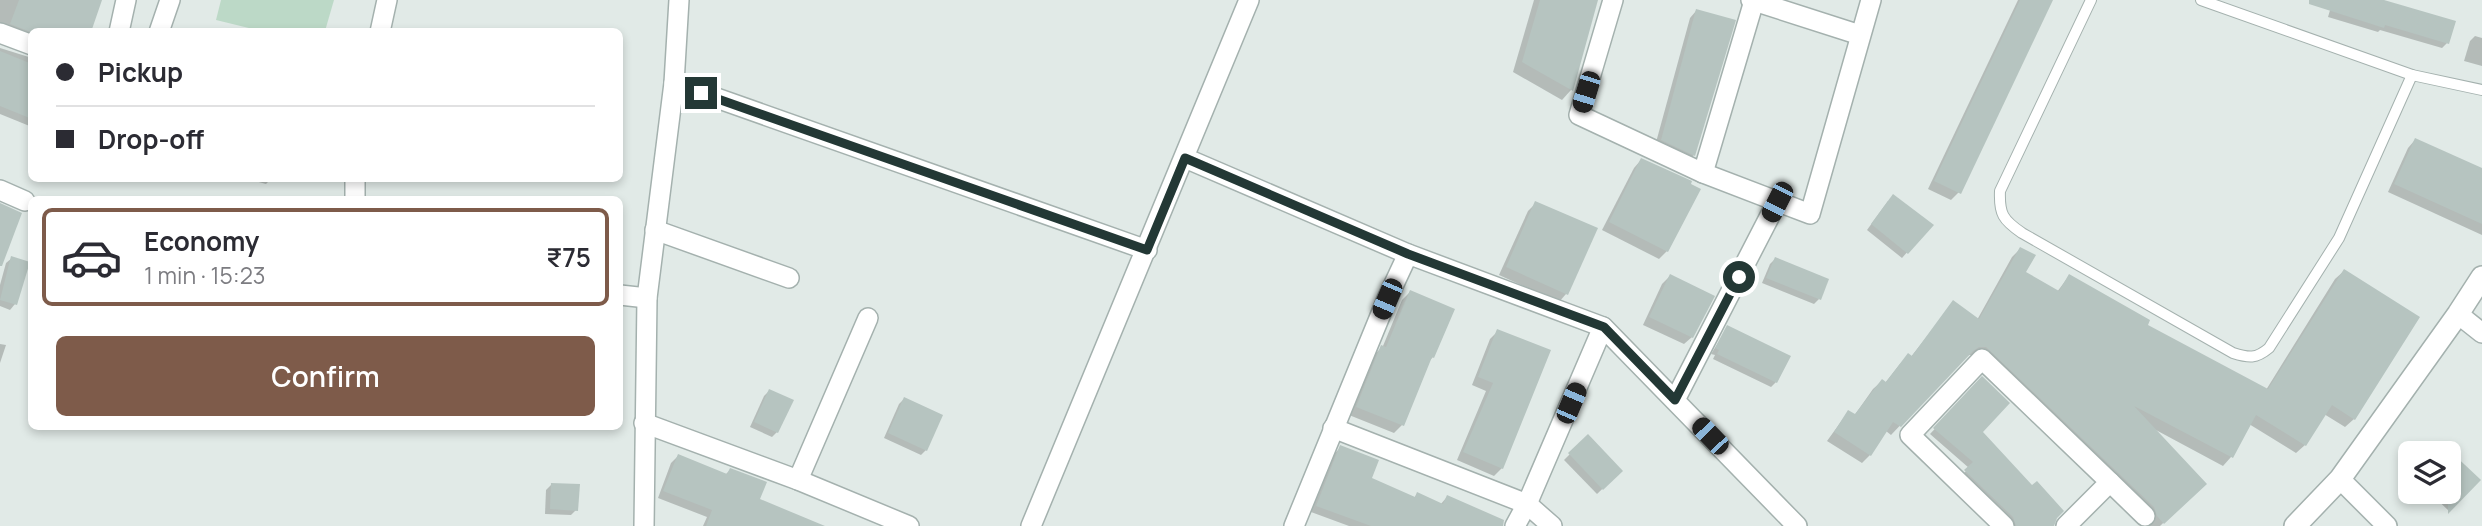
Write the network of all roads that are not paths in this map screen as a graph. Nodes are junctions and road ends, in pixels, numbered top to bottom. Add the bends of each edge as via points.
1 (126, 0) edge
2 (170, 0) edge
3 (387, 0) edge
4 (679, 0) edge
5 (1249, 0) edge
6 (1613, 0) edge
7 (1871, 0) edge
8 (2091, 0) edge
9 (2201, 0) edge
10 (1753, 1) edge
11 (120, 28) edge
12 (160, 28) edge
13 (381, 28) edge
14 (0, 33) edge
15 (1860, 35) junction
16 (28, 44) edge
17 (2413, 75) junction
18 (674, 83) junction
19 (2482, 90) edge
20 (1185, 158) junction
21 (1703, 173) junction
22 (0, 190) edge
23 (25, 201) dead end
24 (1777, 202) junction
25 (655, 230) junction
26 (1147, 250) junction
27 (1408, 254) junction
28 (2482, 277) edge
29 (789, 278) dead end
30 (623, 295) edge
31 (647, 298) junction
32 (2458, 314) junction
33 (868, 318) dead end
34 (1604, 327) junction
35 (2482, 333) edge
36 (1675, 400) junction
37 (644, 423) junction
38 (1333, 428) junction
39 (2340, 479) junction
40 (798, 480) junction
41 (2110, 482) junction
42 (1527, 504) junction
43 (2145, 516) dead end
44 (644, 526) edge
45 (909, 526) edge
46 (1031, 526) edge
47 (1294, 526) edge
48 (1515, 526) edge
49 (1552, 526) edge
50 (1797, 526) edge
51 (2004, 526) edge
52 (2066, 526) edge
53 (2295, 526) edge
54 (2387, 526) edge

1 - 11 street
2 - 12 street
3 - 13 street
4 - 18 street
5 - 20 street
6 - 21 street via 1579,115
7 - 15 street
8 - 17 lane via 2000,191 1999,208 2022,233 2248,358 2269,348 2339,238
9 - 17 lane
10 - 15 street
10 - 21 street
14 - 16 street
15 - 24 street via 1810,214
17 - 19 lane
18 - 25 street
18 - 26 street
20 - 26 street
20 - 27 street
21 - 24 street
22 - 23 street
24 - 36 street
25 - 29 street
25 - 31 street
26 - 46 street
27 - 34 street
27 - 38 street
28 - 32 street
30 - 31 street
31 - 37 street
32 - 35 street
32 - 39 street
33 - 40 street
34 - 36 street
34 - 42 street
36 - 50 street
37 - 40 street
37 - 44 street
38 - 42 street
38 - 47 street
39 - 53 street
39 - 54 street
40 - 45 street
41 - 43 street
41 - 51 street via 1982,359 1910,435
41 - 52 street
42 - 48 street
42 - 49 street

